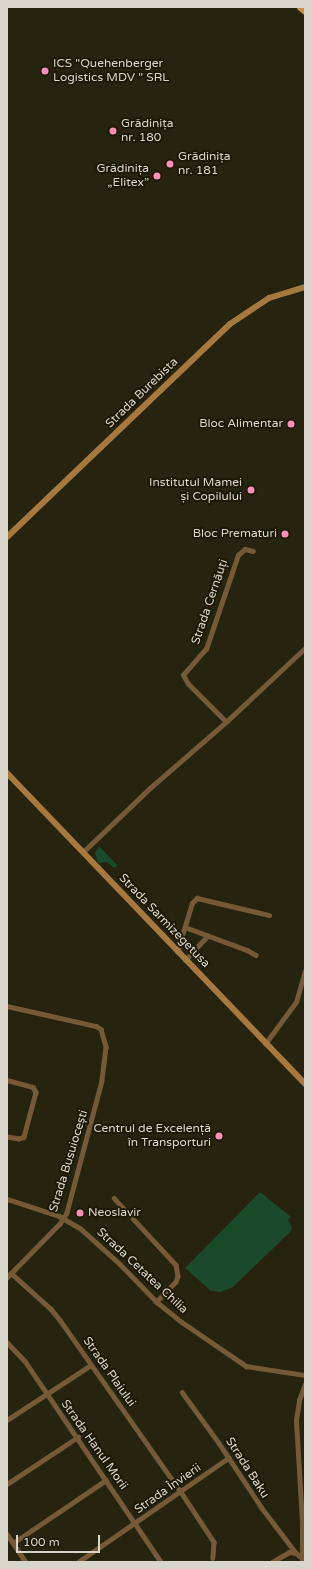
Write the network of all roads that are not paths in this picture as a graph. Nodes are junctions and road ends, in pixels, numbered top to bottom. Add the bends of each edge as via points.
1 (300, 7) edge
2 (305, 11) edge
3 (305, 286) edge
4 (7, 537) edge
5 (253, 551) dead end
6 (305, 648) edge
7 (226, 722) junction
8 (7, 773) edge
9 (83, 852) junction
10 (268, 915) dead end
11 (185, 927) junction
12 (207, 936) junction
13 (177, 952) junction
14 (256, 955) dead end
15 (185, 960) junction
16 (305, 971) edge
17 (7, 1006) edge
18 (265, 1044) junction
19 (7, 1080) edge
20 (305, 1084) edge
21 (7, 1137) edge
22 (114, 1198) dead end
23 (7, 1199) edge
24 (63, 1218) junction
25 (11, 1273) junction
26 (7, 1278) edge
27 (157, 1302) junction
28 (7, 1342) edge
29 (91, 1365) junction
30 (305, 1375) edge
31 (305, 1384) edge
32 (182, 1392) dead end
33 (47, 1395) junction
34 (7, 1420) edge
35 (78, 1437) junction
36 (228, 1458) junction
37 (106, 1480) junction
38 (7, 1484) edge
39 (181, 1492) junction
40 (136, 1524) junction
41 (7, 1534) edge
42 (13, 1543) junction
43 (296, 1553) junction
44 (214, 1558) dead end
45 (302, 1560) edge
46 (26, 1562) edge
47 (78, 1562) edge
48 (161, 1562) edge
49 (272, 1562) edge

1 - 2 main road
3 - 4 main road, Strada Burebista via 269,298 230,324
5 - 7 street, Strada Cernăuți via 245,549 238,555 206,648 183,675 188,684
6 - 7 street
7 - 9 street via 150,788
8 - 9 main road, Strada Sarmizegetusa
9 - 13 main road, Strada Sarmizegetusa
10 - 11 street via 197,898 192,903
11 - 12 street
11 - 13 street
12 - 14 street
12 - 15 street
13 - 15 main road, Strada Sarmizegetusa
15 - 18 main road, Strada Sarmizegetusa
16 - 18 street via 296,1002
17 - 24 street, Strada Busuiocești via 96,1026 101,1029 106,1047 102,1080 73,1193
18 - 20 main road, Strada Sarmizegetusa
19 - 21 street via 32,1087 36,1092 24,1137
22 - 27 street via 176,1265 176,1282
23 - 24 street, Strada Cetatea Chilia
24 - 25 street, Strada Busuiocești
24 - 27 street, Strada Cetatea Chilia via 89,1236
25 - 26 street, Strada Busuiocești
25 - 29 street, Strada Plaiului via 51,1309
27 - 30 street, Strada Cetatea Chilia via 246,1366
28 - 33 street, Strada Hanul Morii via 25,1361
29 - 33 street
29 - 39 street, Strada Plaiului
31 - 45 street via 296,1420
32 - 36 street, Strada Baku
33 - 34 street
33 - 35 street, Strada Hanul Morii
35 - 37 street, Strada Hanul Morii
35 - 38 street
36 - 39 street, Strada Învierii
36 - 43 street, Strada Baku via 258,1504
37 - 40 street, Strada Hanul Morii
37 - 42 street
39 - 40 street, Strada Învierii
39 - 44 street, Strada Plaiului via 214,1542
40 - 47 street, Strada Învierii
40 - 48 street, Strada Hanul Morii
41 - 42 street
42 - 46 street
43 - 45 street, Strada Baku
43 - 49 street via 289,1552

